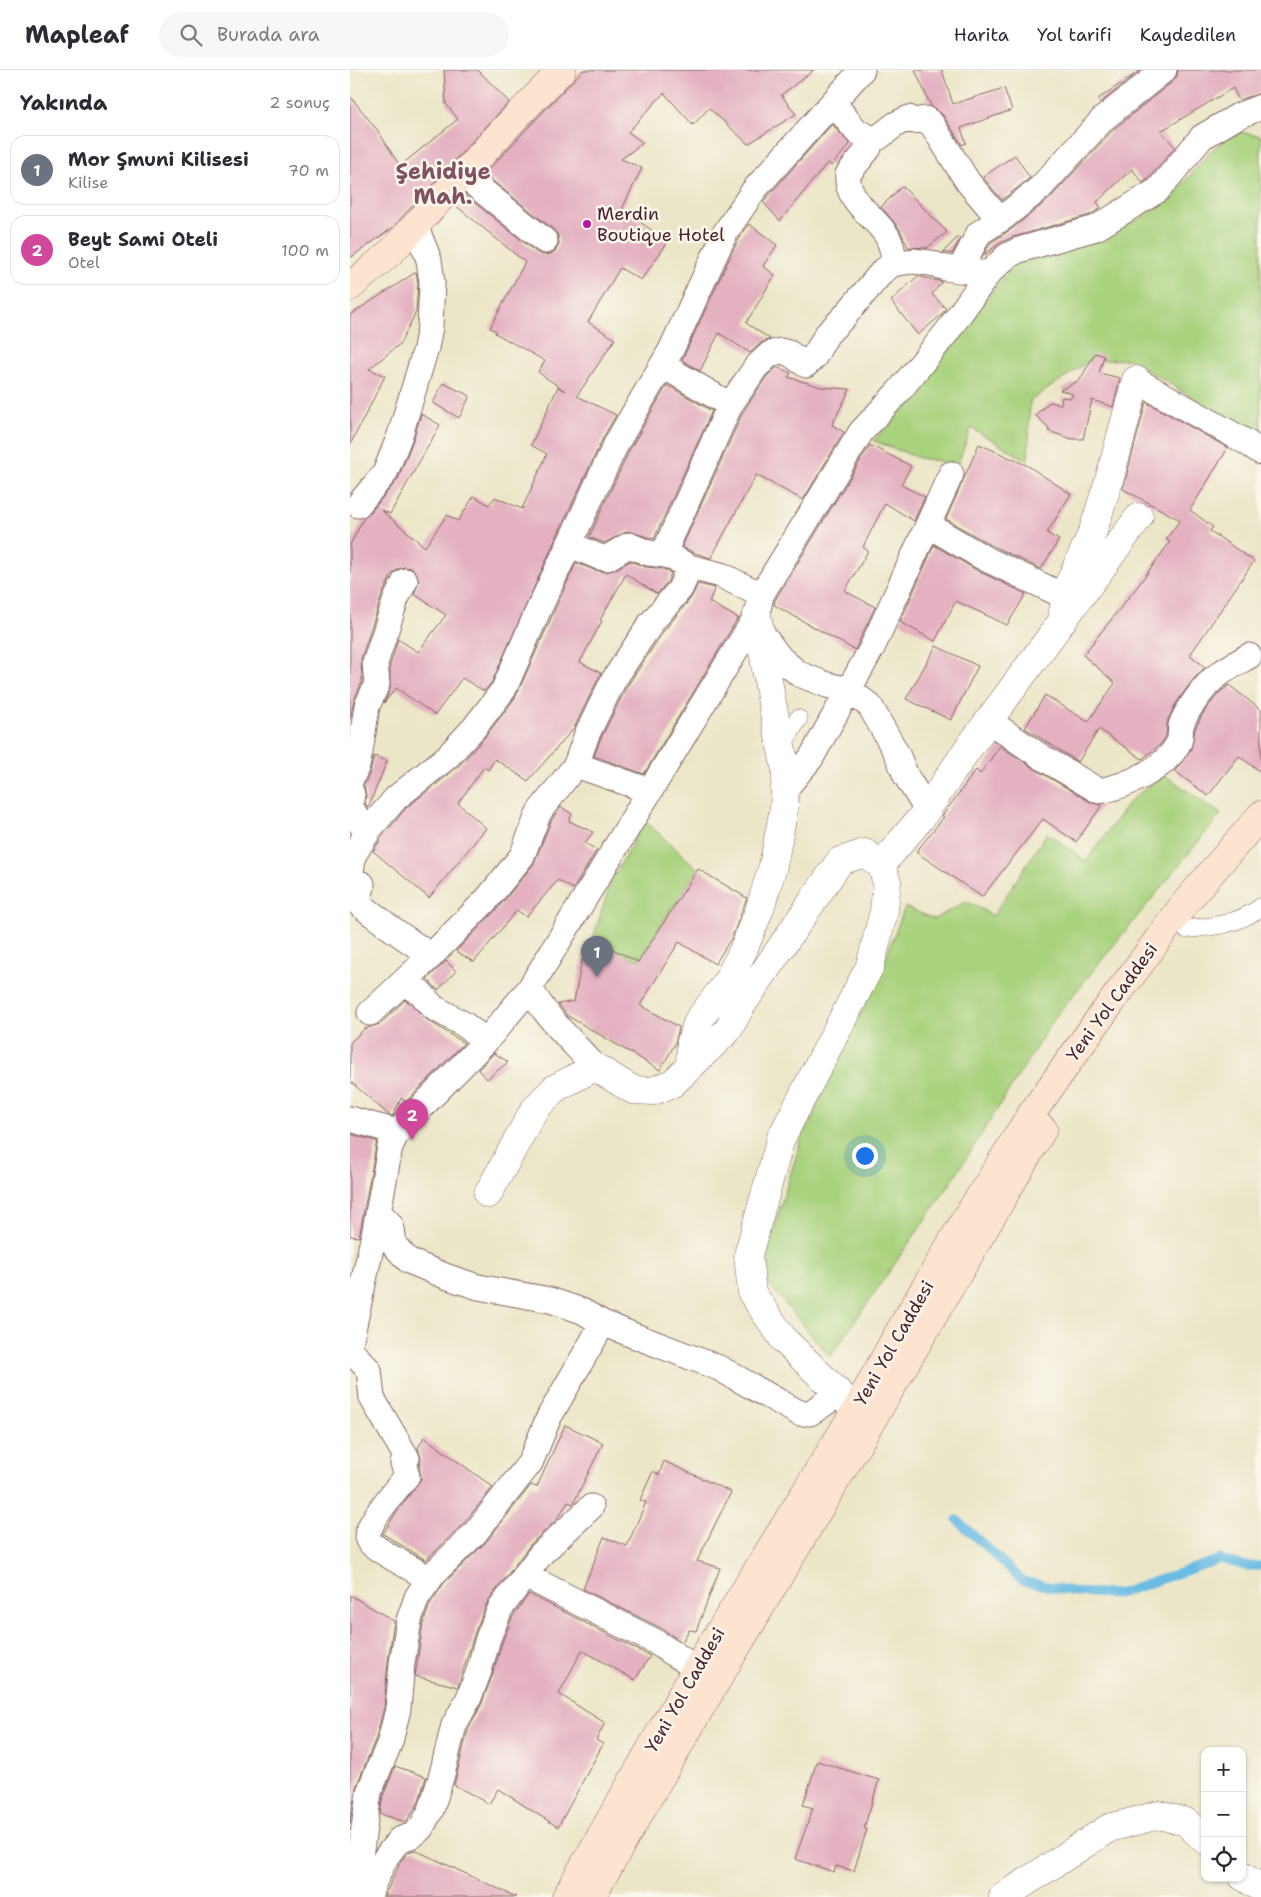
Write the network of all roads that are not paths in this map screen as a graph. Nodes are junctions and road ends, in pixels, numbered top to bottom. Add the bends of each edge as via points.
1 (562, 70) edge
2 (862, 70) edge
3 (1164, 70) edge
4 (833, 102) junction
5 (1261, 108) edge
6 (870, 138) junction
7 (463, 175) junction
8 (1000, 220) junction
9 (416, 227) junction
10 (545, 241) dead end
11 (895, 263) junction
12 (960, 270) junction
13 (988, 274) junction
14 (350, 287) edge
15 (662, 365) junction
16 (1136, 380) joint
17 (730, 405) junction
18 (1261, 452) edge
19 (951, 474) dead end
20 (358, 505) dead end
21 (1139, 517) dead end
22 (928, 525) junction
23 (569, 544) junction
24 (663, 554) junction
25 (690, 567) junction
26 (405, 581) dead end
27 (1066, 597) junction
28 (759, 613) junction
29 (1061, 624) junction
30 (1249, 656) dead end
31 (849, 690) junction
32 (798, 719) dead end
33 (989, 721) junction
34 (780, 744) junction
35 (576, 766) junction
36 (350, 781) edge
37 (785, 789) junction
38 (650, 791) junction
39 (350, 792) edge
40 (927, 810) junction
41 (1261, 815) edge
42 (367, 834) junction
43 (1261, 839) edge
44 (880, 865) junction
45 (350, 881) edge
46 (1261, 907) edge
47 (1186, 929) junction
48 (431, 956) junction
49 (402, 983) junction
50 (530, 988) junction
51 (370, 1013) dead end
52 (486, 1040) junction
53 (690, 1067) junction
54 (595, 1068) junction
55 (350, 1119) edge
56 (397, 1132) junction
57 (488, 1194) dead end
58 (378, 1212) junction
59 (603, 1323) junction
60 (350, 1343) edge
61 (350, 1350) edge
62 (848, 1402) junction
63 (591, 1507) dead end
64 (358, 1534) edge
65 (524, 1575) junction
66 (430, 1579) junction
67 (685, 1661) dead end
68 (1202, 1837) edge
69 (355, 1855) edge
70 (386, 1857) junction
71 (1246, 1879) edge
72 (1261, 1888) edge
73 (352, 1897) edge
74 (369, 1897) edge
75 (566, 1897) edge
76 (591, 1897) edge
77 (1003, 1897) edge

1 - 7 main road
2 - 4 street
3 - 8 street via 1103,119 1040,188
4 - 6 street via 856,131
4 - 15 street via 754,190 725,233
5 - 13 street via 1238,116 1202,136 1158,190 1096,228 1019,250 1007,256
6 - 8 street via 879,137 909,118 914,121 925,118 968,182
6 - 11 street via 869,148 848,174 849,188 889,238
7 - 9 main road
7 - 10 street
8 - 12 street via 979,233
9 - 14 main road
9 - 20 street via 432,282 430,327 400,435 385,473
11 - 12 street via 912,260
11 - 17 street via 882,272 827,334 806,365 788,353 770,354 756,367
12 - 13 street
13 - 28 street via 900,391 860,432
15 - 17 street
15 - 23 street via 617,442
16 - 18 street
16 - 27 street via 1093,531
17 - 24 street
19 - 22 street
21 - 29 street
22 - 27 street via 984,558
22 - 31 street via 872,648
23 - 24 street via 607,558 629,545 648,553
23 - 42 street via 504,689 447,757 396,798
24 - 25 street
25 - 28 street via 721,575
25 - 35 street via 680,589 651,624 613,681 587,734
26 - 36 street via 376,657 377,684 367,706 357,766
27 - 29 street
28 - 31 street via 780,658 799,674
28 - 34 street
28 - 38 street
29 - 33 street
30 - 33 street via 1222,671 1202,691 1181,725 1179,741 1162,763 1146,774 1113,788 1099,791
31 - 37 street via 811,758
31 - 40 street via 870,706
32 - 34 lane
33 - 40 street
34 - 37 street via 786,770
35 - 38 street
35 - 48 street via 539,812 522,856 488,898
37 - 53 street via 773,866 759,911 725,985 698,1021 691,1041
38 - 50 street
39 - 42 street via 350,806
40 - 44 street
41 - 62 main road, Yeni Yol Caddesi via 1185,903 1034,1110 896,1337
42 - 45 street via 353,856
43 - 47 main road, Yeni Yol Caddesi
44 - 53 street via 865,853 840,860 728,1030
44 - 62 street via 887,882 884,911 870,966 781,1138 748,1255 752,1293 784,1340
45 - 48 street via 362,884 358,903
46 - 47 lane via 1251,915 1216,927
47 - 76 main road, Yeni Yol Caddesi via 1115,1022 1043,1130
48 - 49 street
49 - 51 street
49 - 52 street via 420,992 433,1007
50 - 52 street
50 - 54 street
52 - 56 street
53 - 54 street via 673,1083 653,1091 633,1090
54 - 57 street via 554,1088 534,1110
55 - 56 street
56 - 58 street via 390,1146
58 - 59 street via 391,1223 393,1244 409,1261 478,1287 550,1300 582,1311
58 - 60 street
59 - 62 street via 719,1368 799,1413
59 - 66 street via 549,1417 530,1462 475,1533
61 - 64 street via 369,1370 372,1398 406,1458 403,1464 407,1476 367,1530
62 - 75 main road, Yeni Yol Caddesi
63 - 65 street via 541,1554
64 - 66 street via 376,1549
65 - 67 street via 654,1641
65 - 70 street via 500,1609 488,1638 468,1700 454,1725 431,1810 421,1828 414,1835 399,1840
66 - 69 street via 417,1597 409,1620 398,1710 390,1742 369,1792
68 - 77 street via 1186,1822 1159,1815 1109,1828
69 - 70 street via 369,1859
69 - 73 street
70 - 74 street
71 - 72 street

